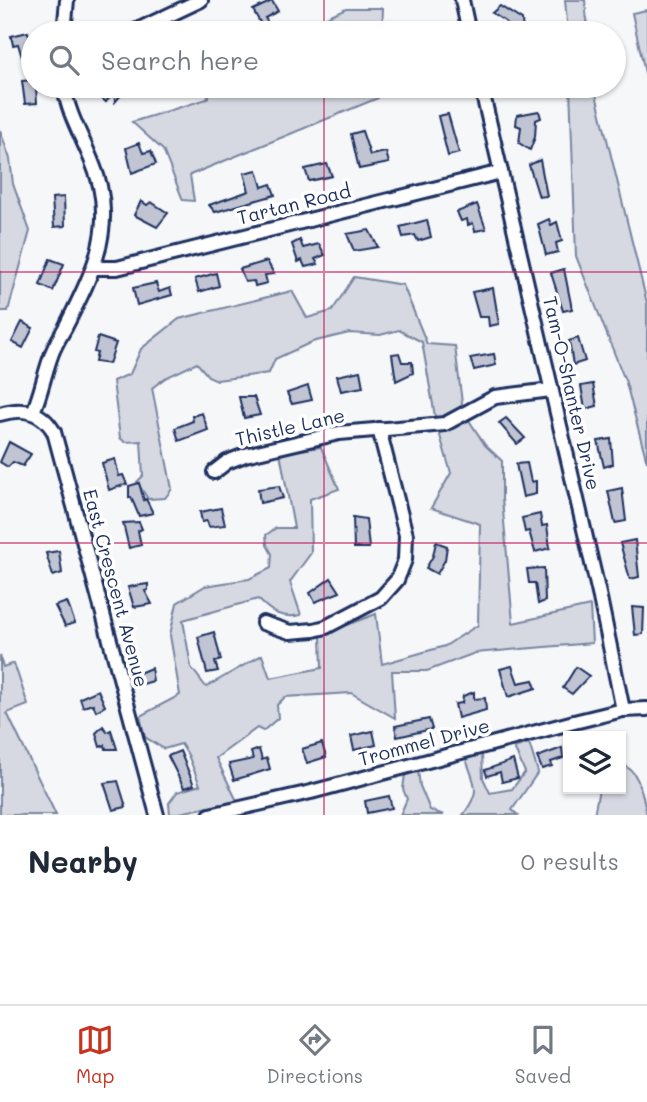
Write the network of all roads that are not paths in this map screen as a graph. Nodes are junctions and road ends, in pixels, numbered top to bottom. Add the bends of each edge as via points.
1 (67, 0) edge
2 (201, 0) edge
3 (462, 0) edge
4 (65, 21) edge
5 (156, 21) edge
6 (466, 21) edge
7 (67, 98) edge
8 (484, 98) edge
9 (501, 172) junction
10 (95, 268) junction
11 (551, 390) junction
12 (33, 412) junction
13 (0, 414) edge
14 (379, 429) junction
15 (214, 472) dead end
16 (262, 623) dead end
17 (647, 709) edge
18 (623, 710) junction
19 (157, 815) edge
20 (210, 815) edge

1 - 4 street
2 - 5 street
3 - 6 street
7 - 10 street via 101,189 103,224
8 - 9 street, Tam-O-Shanter Drive
9 - 10 street, Tartan Road via 117,268
9 - 11 street, Tam-O-Shanter Drive
10 - 12 street via 50,356
11 - 14 street, Thistle Lane via 495,397 438,426
11 - 18 street, Tam-O-Shanter Drive
12 - 13 street
12 - 19 street, East Crescent Avenue via 52,428 62,458
14 - 15 street, Thistle Lane via 339,433 245,455
14 - 16 street via 406,535 405,559 397,580 381,598 314,630 290,632
17 - 18 street, Trommel Drive
18 - 20 street, Trommel Drive

